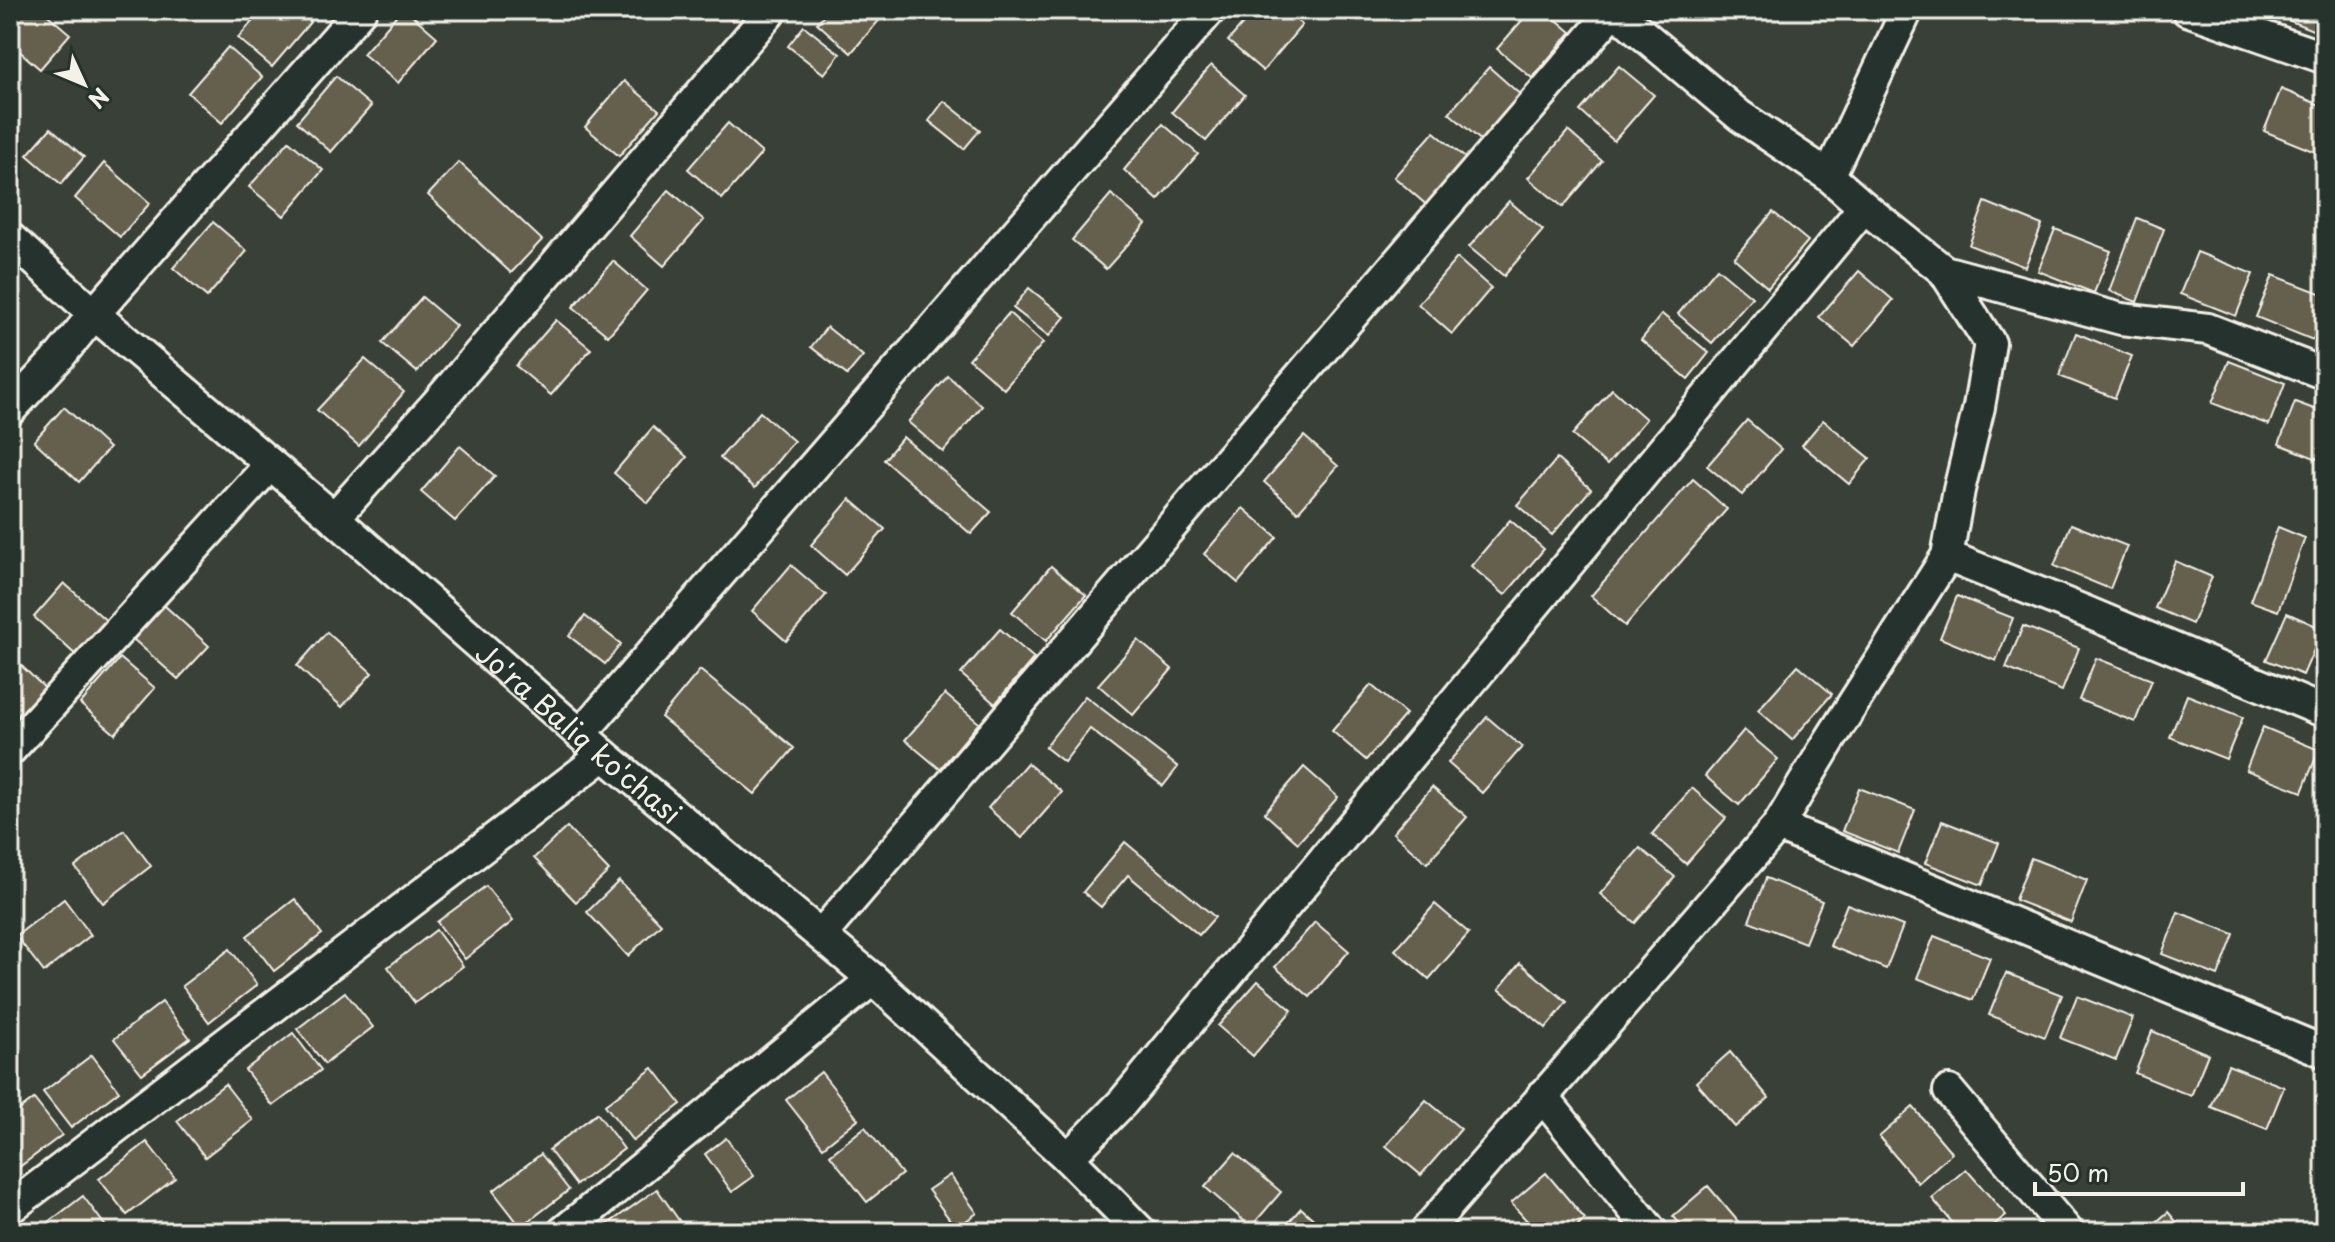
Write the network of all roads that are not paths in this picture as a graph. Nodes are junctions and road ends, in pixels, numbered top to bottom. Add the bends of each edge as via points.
1 (361, 10) edge
2 (772, 10) edge
3 (1210, 10) edge
4 (1907, 10) edge
5 (2187, 10) edge
6 (2325, 58) edge
7 (1829, 176) junction
8 (1864, 207) junction
9 (10, 238) edge
10 (1944, 271) junction
11 (94, 314) junction
12 (2325, 374) edge
13 (10, 410) edge
14 (270, 465) junction
15 (334, 518) junction
16 (1947, 556) junction
17 (2325, 712) edge
18 (581, 734) junction
19 (10, 750) edge
20 (604, 755) junction
21 (1778, 826) junction
22 (821, 935) junction
23 (873, 979) junction
24 (2325, 1052) edge
25 (1949, 1091) dead end
26 (1542, 1096) junction
27 (1068, 1158) junction
28 (10, 1208) edge
29 (1127, 1228) edge
30 (563, 1232) edge
31 (1425, 1232) edge
32 (1652, 1232) edge
33 (2068, 1232) edge

1 - 11 street
2 - 15 street
3 - 18 street
4 - 7 street
5 - 6 street
7 - 8 street
7 - 22 street via 1740,116 1614,10
8 - 10 street
8 - 27 street via 1123,1102
9 - 11 street, Jo'ra Baliq ko'chasi
10 - 12 street via 2121,319 2208,329
10 - 16 street via 1990,343
11 - 13 street
11 - 14 street, Jo'ra Baliq ko'chasi
14 - 15 street, Jo'ra Baliq ko'chasi
14 - 19 street
15 - 18 street, Jo'ra Baliq ko'chasi
16 - 17 street
16 - 21 street
18 - 20 street, Jo'ra Baliq ko'chasi
20 - 22 street, Jo'ra Baliq ko'chasi
20 - 28 street
21 - 24 street
21 - 26 street
22 - 23 street, Jo'ra Baliq ko'chasi
23 - 27 street, Jo'ra Baliq ko'chasi
23 - 30 street
25 - 33 street
26 - 31 street
26 - 32 street
27 - 29 street, Jo'ra Baliq ko'chasi

